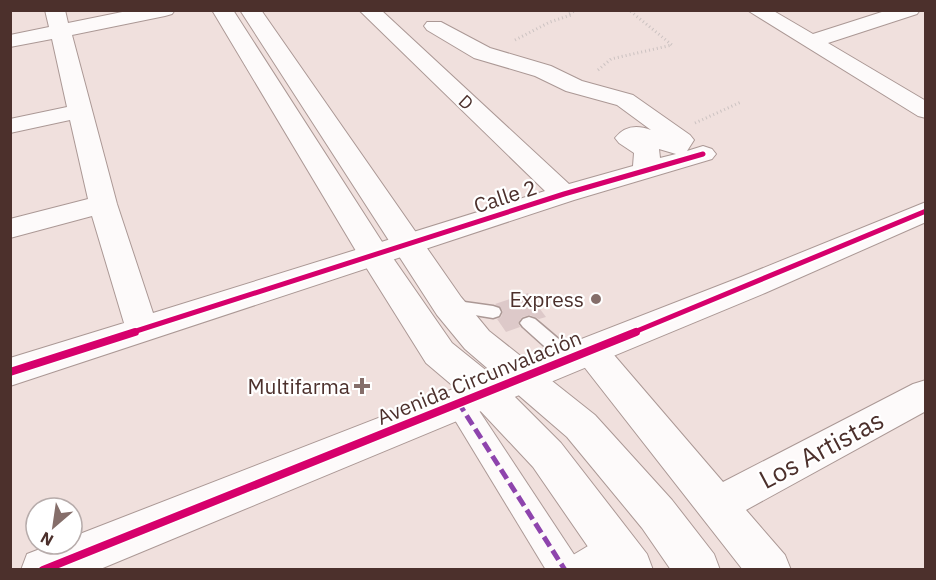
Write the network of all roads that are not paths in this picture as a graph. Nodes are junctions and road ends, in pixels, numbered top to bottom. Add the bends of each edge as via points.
1 (165, 10) edge
2 (222, 10) edge
3 (250, 10) edge
4 (369, 10) edge
5 (757, 10) edge
6 (910, 10) edge
7 (58, 21) edge
8 (434, 26) dead end
9 (10, 41) edge
10 (810, 42) junction
11 (80, 111) junction
12 (926, 111) edge
13 (10, 126) edge
14 (703, 154) dead end
15 (646, 169) junction
16 (564, 194) junction
17 (103, 204) junction
18 (926, 211) edge
19 (10, 229) edge
20 (409, 244) junction
21 (375, 256) junction
22 (449, 306) junction
23 (493, 312) dead end
24 (529, 323) dead end
25 (142, 329) junction
26 (579, 354) junction
27 (10, 372) edge
28 (522, 376) junction
29 (926, 394) edge
30 (471, 397) junction
31 (717, 505) junction
32 (612, 563) edge
33 (43, 570) edge
34 (565, 570) edge
35 (698, 570) edge
36 (770, 570) edge

1 - 7 street
2 - 21 main road
3 - 20 main road
4 - 16 street, D
5 - 10 street
6 - 10 street
7 - 9 street
7 - 11 street
8 - 15 street via 482,52 624,100 681,140 676,146 637,133 628,138 646,150
10 - 12 street
11 - 13 street
11 - 17 street
14 - 15 street, Calle 2
15 - 16 street, Calle 2
16 - 20 street, Calle 2
17 - 19 street
17 - 25 street
18 - 26 main road, Avenida Circunvalación
20 - 21 street, Calle 2
20 - 22 main road
21 - 25 street, Calle 2
21 - 30 main road
22 - 23 lane
22 - 28 main road via 477,340
24 - 26 lane
25 - 27 street, Calle 2
26 - 28 main road, Avenida Circunvalación
26 - 31 street
28 - 30 main road, Avenida Circunvalación
28 - 35 main road via 581,426 657,514
29 - 31 street, Los Artistas
30 - 32 main road via 547,455
30 - 33 main road, Avenida Circunvalación
30 - 34 street
31 - 36 street

